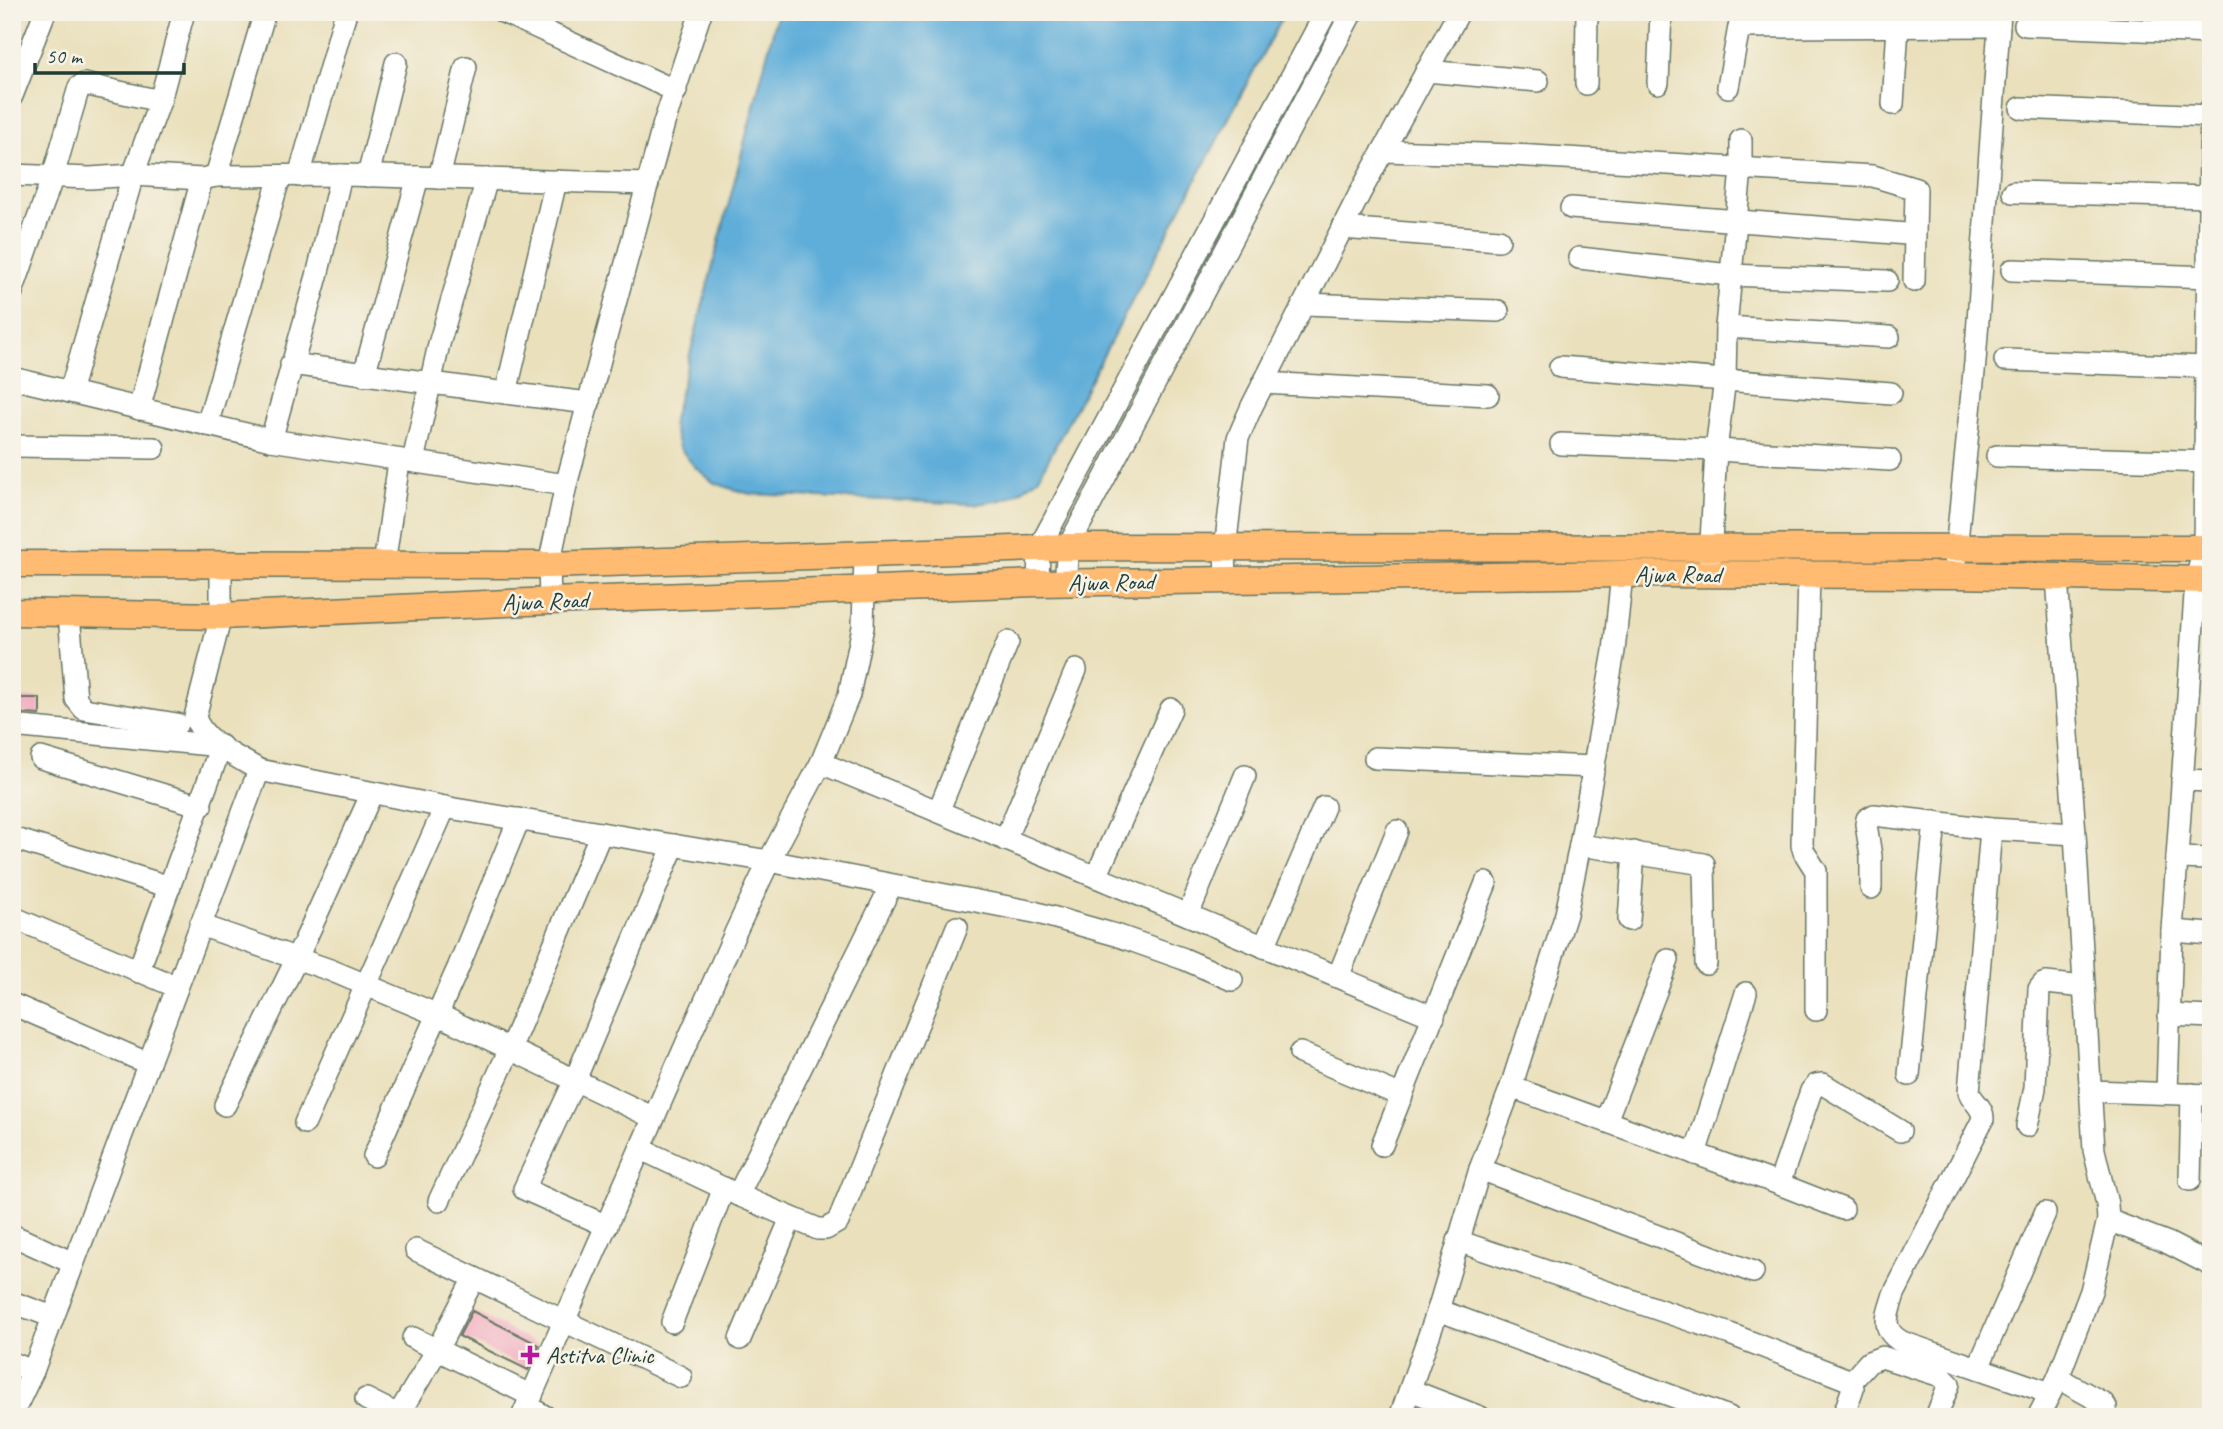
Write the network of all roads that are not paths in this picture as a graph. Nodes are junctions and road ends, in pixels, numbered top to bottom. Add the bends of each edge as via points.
1 (45, 12) edge
2 (184, 12) edge
3 (265, 12) edge
4 (346, 12) edge
5 (503, 12) edge
6 (701, 12) edge
7 (1326, 12) edge
8 (1352, 12) edge
9 (1459, 12) edge
10 (1587, 12) edge
11 (1661, 12) edge
12 (1999, 19) edge
13 (2025, 25) dead end
14 (1898, 27) junction
15 (2211, 33) edge
16 (396, 63) dead end
17 (466, 67) dead end
18 (1426, 71) junction
19 (1538, 81) dead end
20 (1658, 83) dead end
21 (1586, 84) dead end
22 (1728, 87) dead end
23 (677, 91) junction
24 (12, 96) edge
25 (160, 101) junction
26 (1893, 104) dead end
27 (2021, 108) dead end
28 (2211, 108) edge
29 (2211, 116) edge
30 (1741, 140) dead end
31 (1383, 151) junction
32 (1741, 169) junction
33 (133, 175) junction
34 (341, 175) junction
35 (12, 176) edge
36 (53, 176) junction
37 (290, 176) junction
38 (368, 176) junction
39 (209, 178) junction
40 (429, 178) junction
41 (487, 179) junction
42 (556, 181) junction
43 (648, 184) junction
44 (2012, 192) dead end
45 (2209, 197) edge
46 (1571, 208) dead end
47 (1735, 220) junction
48 (1342, 228) junction
49 (1907, 234) dead end
50 (1499, 240) dead end
51 (1579, 258) dead end
52 (2012, 270) dead end
53 (1730, 275) junction
54 (2209, 276) edge
55 (1887, 281) dead end
56 (1914, 281) dead end
57 (12, 292) edge
58 (1304, 304) junction
59 (1497, 311) dead end
60 (1727, 327) junction
61 (1889, 337) dead end
62 (2005, 360) dead end
63 (291, 364) junction
64 (1560, 367) dead end
65 (2208, 367) edge
66 (364, 375) junction
67 (12, 378) edge
68 (1725, 379) junction
69 (1264, 383) junction
70 (429, 384) junction
71 (69, 392) junction
72 (506, 393) junction
73 (1891, 393) dead end
74 (1488, 395) dead end
75 (589, 403) junction
76 (139, 408) junction
77 (206, 425) junction
78 (271, 440) junction
79 (1561, 444) dead end
80 (12, 446) edge
81 (154, 448) dead end
82 (1716, 450) junction
83 (1997, 456) dead end
84 (1890, 460) dead end
85 (406, 461) junction
86 (2208, 462) edge
87 (566, 485) junction
88 (1068, 547) junction
89 (1040, 548) junction
90 (1956, 548) junction
91 (2208, 548) edge
92 (1225, 549) junction
93 (865, 554) junction
94 (1710, 561) junction
95 (12, 564) edge
96 (221, 565) junction
97 (384, 565) junction
98 (549, 565) junction
99 (1622, 574) junction
100 (1809, 575) junction
101 (1954, 575) junction
102 (2057, 577) junction
103 (1226, 580) junction
104 (2204, 580) edge
105 (1065, 582) junction
106 (1038, 583) junction
107 (866, 589) junction
108 (550, 601) junction
109 (12, 612) edge
110 (69, 614) junction
111 (221, 616) junction
112 (1008, 642) dead end
113 (1076, 670) dead end
114 (1171, 709) dead end
115 (177, 724) dead end
116 (12, 726) edge
117 (221, 746) junction
118 (41, 758) dead end
119 (1375, 758) dead end
120 (821, 764) junction
121 (1594, 767) junction
122 (260, 771) junction
123 (1245, 775) dead end
124 (2182, 780) junction
125 (2211, 781) edge
126 (372, 793) junction
127 (201, 806) junction
128 (445, 807) junction
129 (1324, 807) dead end
130 (938, 812) junction
131 (519, 819) junction
132 (1935, 822) junction
133 (1991, 829) junction
134 (1397, 831) dead end
135 (601, 833) junction
136 (2075, 834) junction
137 (12, 838) edge
138 (1005, 840) junction
139 (674, 845) junction
140 (1580, 845) junction
141 (1634, 852) junction
142 (2177, 858) junction
143 (2211, 859) edge
144 (769, 861) junction
145 (1096, 877) junction
146 (1486, 883) dead end
147 (891, 886) junction
148 (170, 887) junction
149 (1871, 888) dead end
150 (1188, 915) junction
151 (12, 917) edge
152 (1629, 920) dead end
153 (200, 925) junction
154 (957, 927) dead end
155 (2172, 931) junction
156 (2211, 934) edge
157 (1264, 947) junction
158 (297, 958) junction
159 (1668, 960) dead end
160 (1706, 964) dead end
161 (138, 972) junction
162 (1338, 977) junction
163 (1232, 980) dead end
164 (365, 984) junction
165 (2084, 986) junction
166 (177, 987) junction
167 (1746, 993) dead end
168 (12, 1004) edge
169 (1816, 1010) dead end
170 (436, 1014) junction
171 (2169, 1015) junction
172 (1434, 1017) junction
173 (2211, 1017) edge
174 (510, 1049) junction
175 (1300, 1053) dead end
176 (147, 1063) junction
177 (1909, 1075) dead end
178 (575, 1080) junction
179 (1511, 1087) junction
180 (2090, 1091) junction
181 (2167, 1093) junction
182 (2201, 1094) edge
183 (1402, 1096) junction
184 (225, 1105) dead end
185 (654, 1118) junction
186 (1606, 1121) junction
187 (305, 1123) dead end
188 (2027, 1126) dead end
189 (1900, 1131) dead end
190 (1382, 1145) dead end
191 (641, 1149) junction
192 (1695, 1154) junction
193 (374, 1157) dead end
194 (1480, 1170) junction
195 (2190, 1180) dead end
196 (1779, 1184) junction
197 (731, 1191) junction
198 (439, 1201) dead end
199 (1843, 1209) dead end
200 (2045, 1213) dead end
201 (791, 1218) junction
202 (2108, 1220) junction
203 (607, 1226) junction
204 (12, 1235) edge
205 (1458, 1241) junction
206 (416, 1250) dead end
207 (73, 1263) junction
208 (2211, 1265) edge
209 (1753, 1272) dead end
210 (474, 1278) junction
211 (12, 1302) edge
212 (1438, 1310) junction
213 (53, 1317) junction
214 (565, 1322) junction
215 (672, 1322) dead end
216 (413, 1338) dead end
217 (740, 1339) dead end
218 (437, 1350) junction
219 (12, 1363) edge
220 (1978, 1368) junction
221 (33, 1371) junction
222 (681, 1377) dead end
223 (1851, 1382) junction
224 (2054, 1385) junction
225 (1410, 1390) junction
226 (366, 1399) dead end
227 (527, 1406) edge
228 (12, 1415) edge
229 (399, 1416) edge
230 (546, 1417) edge
231 (1400, 1417) edge
232 (1480, 1417) edge
233 (1729, 1417) edge
234 (1843, 1417) edge
235 (1936, 1417) edge
236 (2038, 1417) edge
237 (2105, 1417) edge

1 - 24 street
2 - 25 street
3 - 39 street
4 - 37 street
5 - 23 street
6 - 23 street
7 - 89 street
8 - 88 street
9 - 18 street
10 - 21 street
11 - 20 street
12 - 14 street
12 - 90 street via 1975,362
13 - 15 street
14 - 22 street via 1739,27
14 - 26 street
16 - 38 street
17 - 40 street
18 - 19 street
18 - 31 street
23 - 43 street
25 - 33 street
25 - 36 street via 84,84
27 - 29 street
28 - 29 street
29 - 45 street
30 - 32 street
31 - 32 street
31 - 48 street
32 - 47 street
32 - 56 street via 1873,176 1916,189
33 - 36 street
33 - 39 street
33 - 71 street
34 - 37 street
34 - 38 street
34 - 63 street
35 - 36 street
36 - 57 street
37 - 39 street
37 - 77 street
38 - 40 street
39 - 76 street
40 - 41 street
40 - 66 street
41 - 42 street
41 - 70 street
42 - 43 street
42 - 72 street
43 - 75 street
44 - 45 street
45 - 54 street
46 - 47 street
47 - 49 street
47 - 53 street
48 - 50 street
48 - 58 street
51 - 53 street
52 - 54 street
53 - 55 street
53 - 60 street
54 - 65 street
58 - 59 street
58 - 69 street
60 - 61 street
60 - 68 street
62 - 65 street
63 - 66 street
63 - 78 street
64 - 68 street
65 - 86 street
66 - 70 street
67 - 71 street
68 - 73 street
68 - 82 street
69 - 74 street
69 - 92 street via 1238,438
70 - 72 street
70 - 85 street
71 - 76 street
72 - 75 street
75 - 87 street
76 - 77 street
77 - 78 street
78 - 85 street
79 - 82 street
80 - 81 street
82 - 84 street
82 - 94 street
83 - 86 street
85 - 87 street
85 - 97 street
86 - 91 street
87 - 98 street
88 - 89 main road, Ajwa Road
88 - 92 main road, Ajwa Road
88 - 105 street
89 - 93 main road, Ajwa Road
89 - 106 street
90 - 91 main road, Ajwa Road
90 - 94 main road, Ajwa Road
90 - 101 street
91 - 104 street
92 - 94 main road, Ajwa Road
92 - 103 street
93 - 98 main road, Ajwa Road
93 - 107 street
94 - 99 main road, Ajwa Road
94 - 100 main road, Ajwa Road
95 - 96 main road, Ajwa Road
96 - 97 main road, Ajwa Road
96 - 111 street
97 - 98 main road, Ajwa Road
98 - 108 street
99 - 103 main road, Ajwa Road
99 - 121 street
100 - 101 main road, Ajwa Road
100 - 169 street via 1802,845 1816,871
101 - 102 main road, Ajwa Road
102 - 104 main road, Ajwa Road
102 - 136 street
103 - 105 main road, Ajwa Road
104 - 124 street
105 - 106 main road, Ajwa Road
106 - 107 main road, Ajwa Road
107 - 108 main road, Ajwa Road
107 - 120 street via 849,695
108 - 111 main road, Ajwa Road
109 - 110 main road, Ajwa Road
110 - 111 main road, Ajwa Road
110 - 115 street via 79,704 85,709
111 - 117 street via 195,717 198,728
112 - 130 street
113 - 138 street
114 - 145 street
116 - 117 street
117 - 122 street
117 - 127 street
118 - 127 street
119 - 121 street
120 - 130 street
120 - 144 street
121 - 140 street
122 - 126 street
122 - 153 street
123 - 150 street
124 - 125 street
124 - 142 street
126 - 128 street
126 - 158 street
127 - 148 street
128 - 131 street
128 - 164 street
129 - 157 street
130 - 138 street
131 - 135 street
131 - 170 street
132 - 133 street
132 - 149 street via 1870,817 1866,824
132 - 177 street
133 - 136 street
133 - 220 street via 1969,1092 1982,1108 1983,1119 1894,1294 1886,1322 1889,1332 1902,1342
134 - 162 street
135 - 139 street
135 - 174 street
136 - 165 street
137 - 148 street
138 - 145 street
139 - 144 street
139 - 178 street
140 - 141 street
140 - 179 street via 1566,914
141 - 152 street
141 - 160 street via 1704,864
142 - 143 street
142 - 155 street
144 - 147 street
144 - 185 street
145 - 150 street
146 - 172 street
147 - 163 street via 1034,912 1116,935
147 - 197 street
148 - 161 street
150 - 157 street
151 - 161 street
153 - 158 street
153 - 166 street
154 - 201 street via 838,1222 826,1229
155 - 156 street
155 - 171 street
157 - 162 street
158 - 164 street
158 - 184 street
159 - 186 street
161 - 166 street
162 - 172 street
164 - 170 street
164 - 187 street
165 - 180 street
165 - 188 street via 2040,986 2035,1088
166 - 176 street
167 - 192 street
168 - 176 street
170 - 174 street
170 - 193 street
171 - 173 street
171 - 181 street
172 - 183 street
174 - 178 street
174 - 198 street
175 - 183 street
176 - 207 street
178 - 185 street
178 - 203 street via 524,1189
179 - 186 street
179 - 194 street
180 - 181 street
180 - 202 street via 2094,1150
181 - 182 street
182 - 195 street
183 - 190 street
185 - 191 street
186 - 192 street
189 - 196 street via 1823,1084 1816,1085
191 - 197 street
191 - 203 street
192 - 196 street
194 - 205 street
194 - 209 street
196 - 199 street
197 - 201 street
197 - 215 street
200 - 220 street
201 - 217 street
202 - 208 street
202 - 224 street via 2091,1291
203 - 214 street
204 - 207 street
205 - 212 street
205 - 223 street via 1730,1334
206 - 210 street
207 - 213 street
210 - 214 street
210 - 218 street
211 - 213 street
212 - 225 street
212 - 233 street
213 - 221 street
214 - 222 street
214 - 227 street
216 - 218 street
218 - 227 street
218 - 229 street
219 - 221 street
220 - 224 street
221 - 228 street
223 - 234 street
223 - 235 street via 1869,1362 1882,1357 1941,1376 1949,1384
224 - 236 street
224 - 237 street via 2103,1403
225 - 231 street
225 - 232 street
226 - 229 street
227 - 230 street

